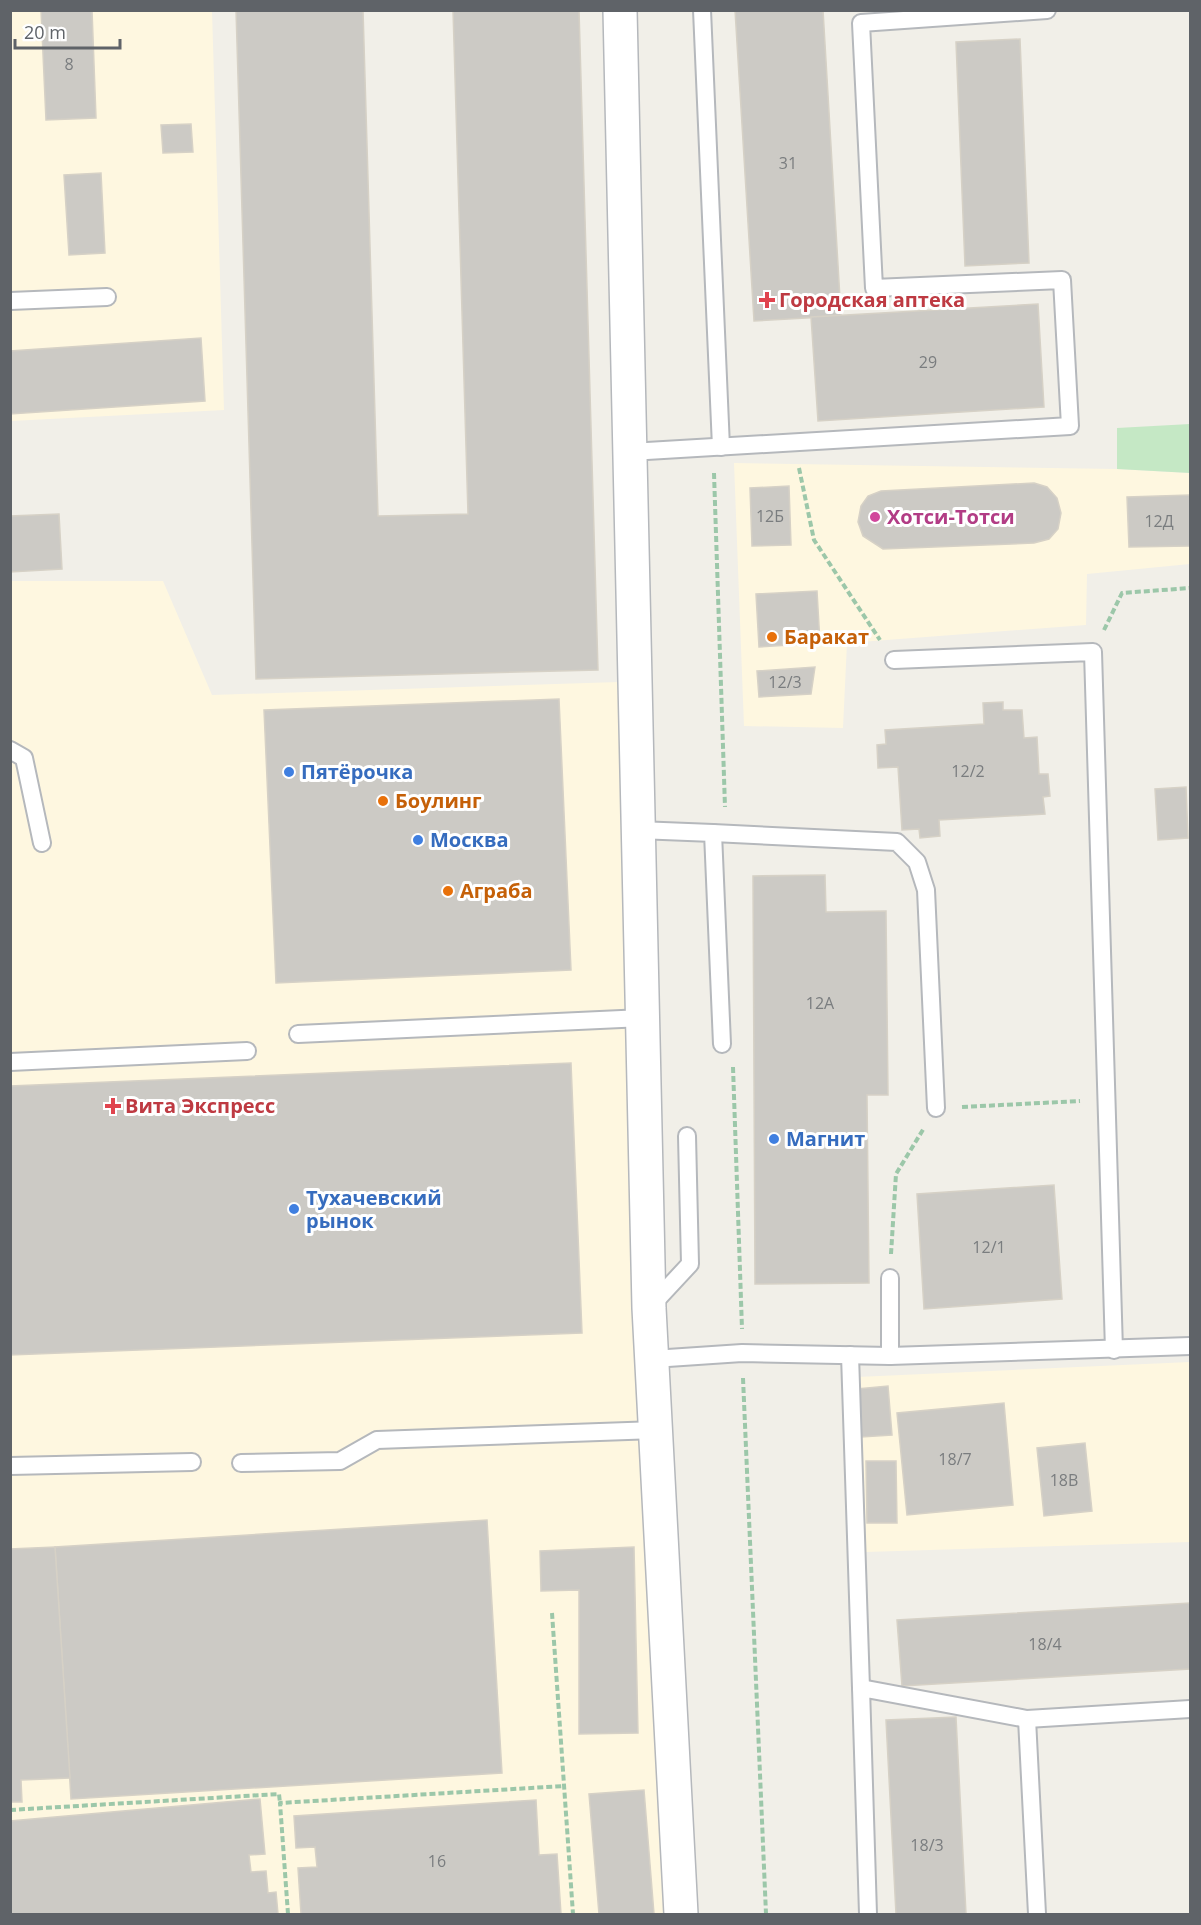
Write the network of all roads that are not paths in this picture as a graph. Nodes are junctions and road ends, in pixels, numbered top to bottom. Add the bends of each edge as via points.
1 (620, 10) edge
2 (702, 10) edge
3 (1047, 10) edge
4 (107, 297) dead end
5 (10, 301) edge
6 (721, 447) junction
7 (630, 452) junction
8 (894, 660) road end
9 (10, 750) edge
10 (638, 830) junction
11 (713, 833) junction
12 (42, 843) dead end
13 (644, 1018) junction
14 (298, 1034) dead end
15 (722, 1044) dead end
16 (247, 1051) dead end
17 (10, 1062) edge
18 (936, 1108) road end
19 (687, 1136) dead end
20 (890, 1278) road end
21 (649, 1308) junction
22 (1191, 1346) edge
23 (1114, 1350) junction
24 (849, 1355) junction
25 (890, 1356) junction
26 (652, 1359) junction
27 (656, 1430) junction
28 (192, 1462) dead end
29 (241, 1462) dead end
30 (10, 1467) edge
31 (861, 1688) junction
32 (1191, 1709) edge
33 (1027, 1719) junction
34 (681, 1914) edge
35 (868, 1914) edge
36 (1037, 1914) edge

1 - 7 street
2 - 6 lane
3 - 6 lane via 861,23 874,288 1062,280 1070,426
4 - 5 lane
6 - 7 lane
7 - 10 street
8 - 23 lane via 1093,652
9 - 12 lane via 24,758
10 - 11 lane
10 - 13 street
11 - 15 lane
11 - 18 lane via 897,842 917,862 926,891
13 - 14 lane
13 - 21 street
16 - 17 lane
19 - 21 lane via 690,1264
20 - 25 lane
21 - 26 street
22 - 23 lane
23 - 25 lane
24 - 25 lane
24 - 26 lane via 742,1353
24 - 31 lane
26 - 27 street
27 - 29 lane via 377,1440 340,1461
27 - 34 street
28 - 30 lane
31 - 33 lane
31 - 35 lane
32 - 33 lane
33 - 36 lane

